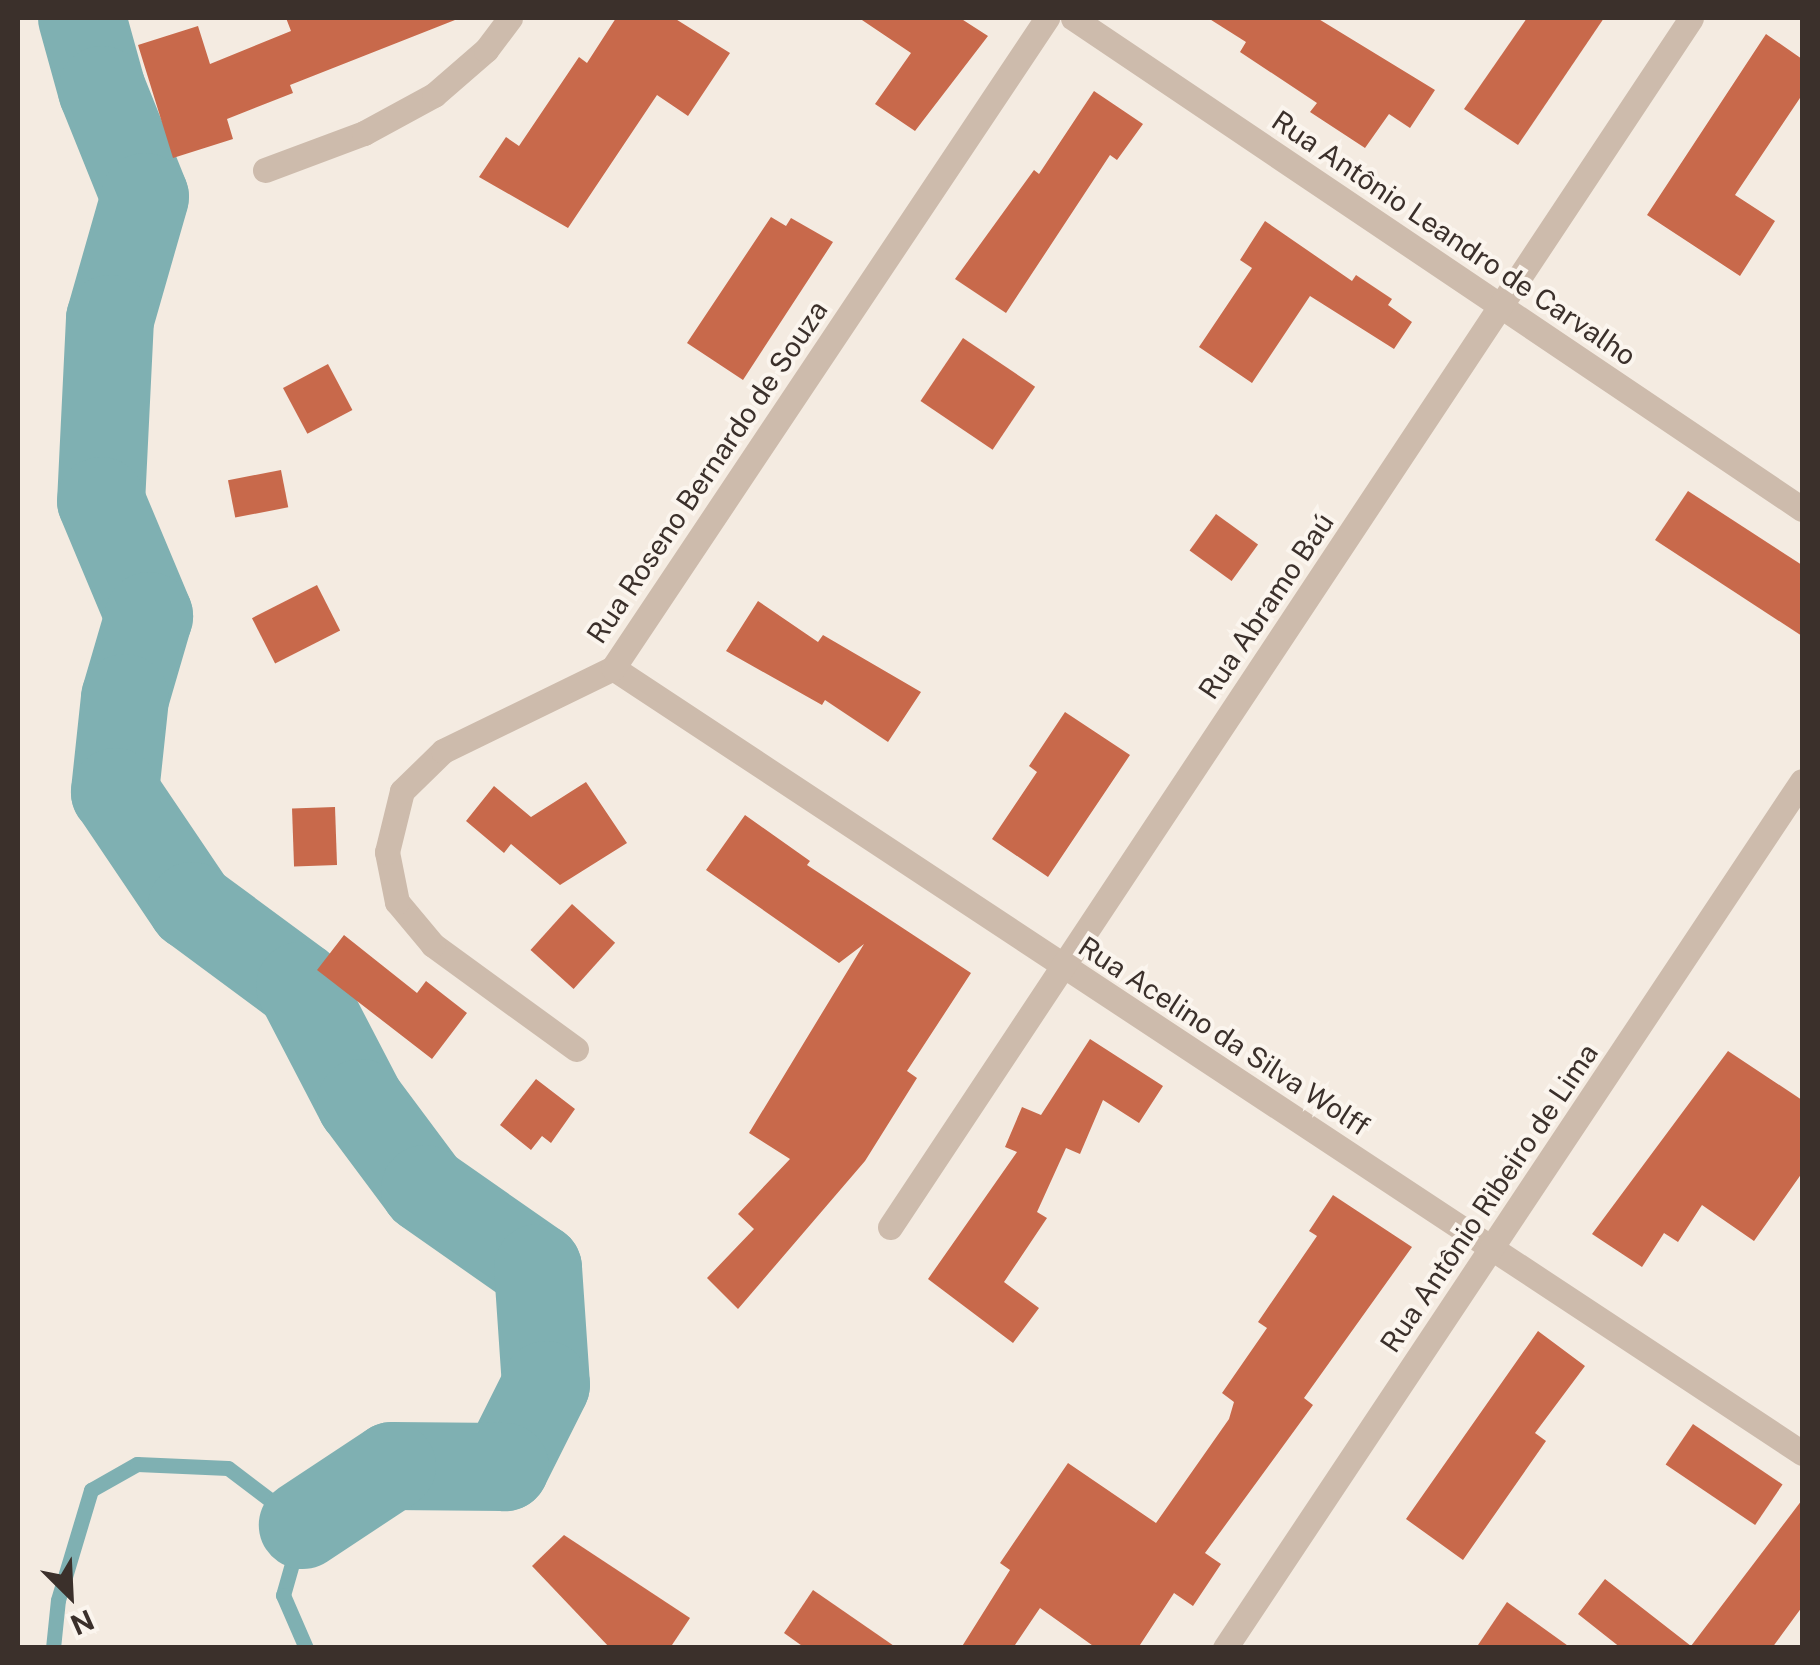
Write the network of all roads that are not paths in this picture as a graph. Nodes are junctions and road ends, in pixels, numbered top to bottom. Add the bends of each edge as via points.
1 (510, 18) edge
2 (1047, 18) edge
3 (1072, 18) edge
4 (1692, 18) edge
5 (265, 170) dead end
6 (1500, 306) junction
7 (1802, 509) edge
8 (612, 668) junction
9 (1802, 781) edge
10 (1064, 966) junction
11 (576, 1049) dead end
12 (890, 1227) dead end
13 (1491, 1248) junction
14 (1802, 1453) edge
15 (1225, 1648) edge

1 - 5 street via 486,50 434,95 364,133
2 - 8 street, Rua Roseno Bernardo de Souza
3 - 6 street, Rua Antônio Leandro de Carvalho
4 - 6 street, Rua Abramo Baú
6 - 7 street, Rua Antônio Leandro de Carvalho
6 - 10 street, Rua Abramo Baú
8 - 10 street, Rua Acelino da Silva Wolff
8 - 11 street, Rua Roseno Bernardo de Souza via 443,752 402,791 387,852 396,902 433,945
9 - 13 street, Rua Antônio Ribeiro de Lima
10 - 12 street, Rua Abramo Baú
10 - 13 street, Rua Acelino da Silva Wolff
13 - 14 street, Rua Acelino da Silva Wolff
13 - 15 street, Rua Antônio Ribeiro de Lima

